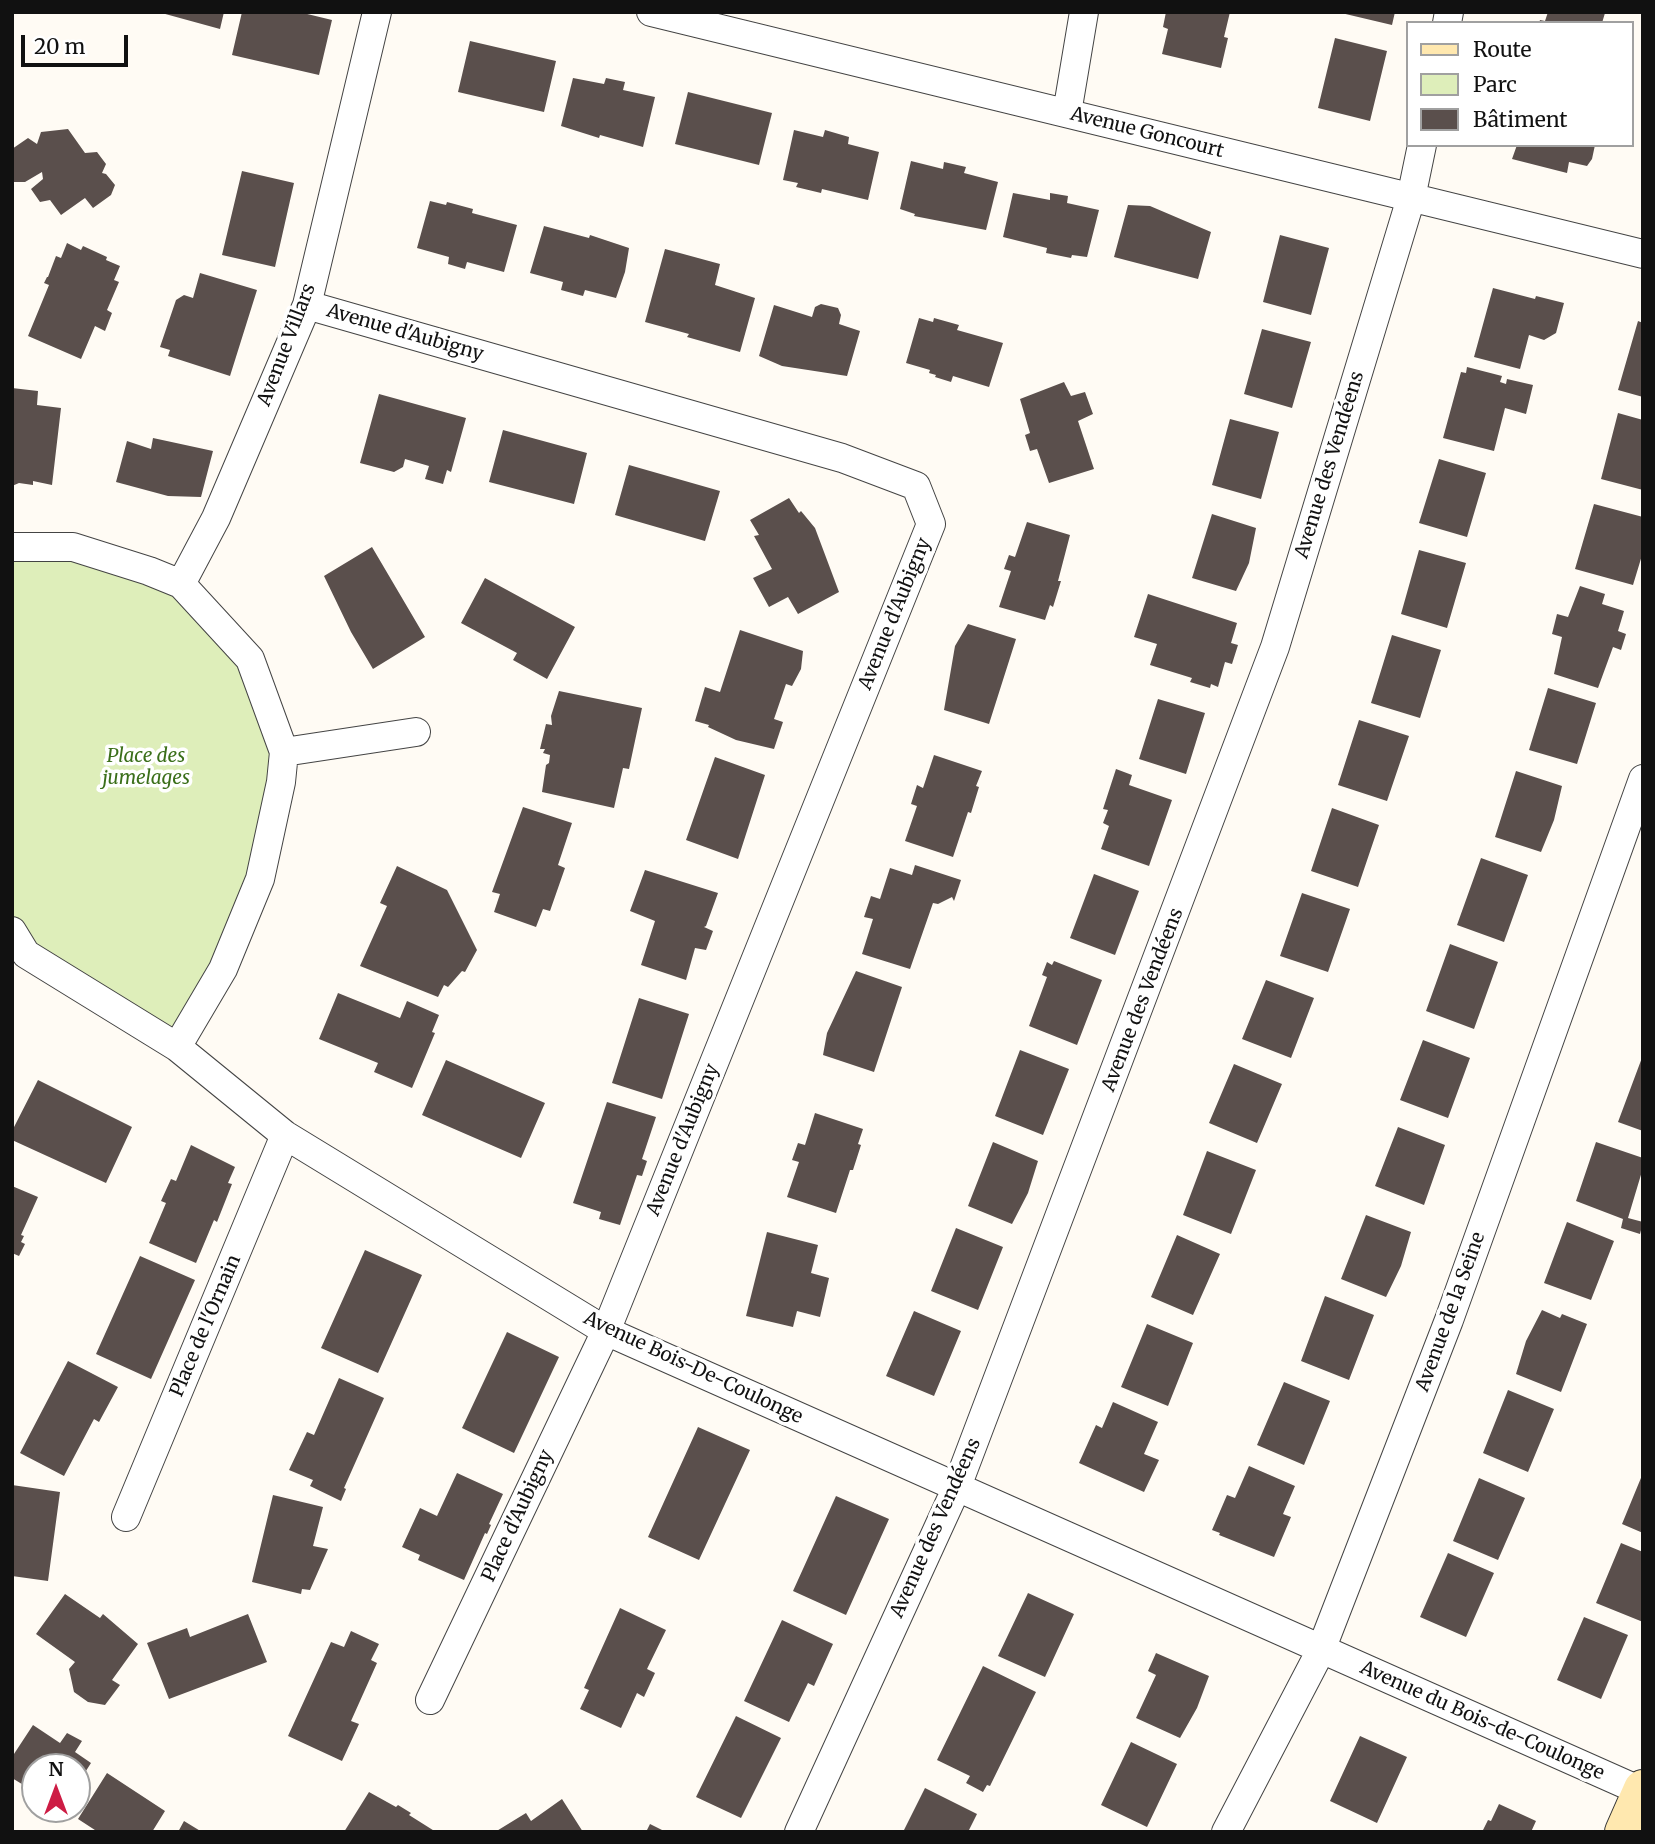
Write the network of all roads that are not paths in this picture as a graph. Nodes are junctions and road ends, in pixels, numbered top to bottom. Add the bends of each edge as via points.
1 (377, 12) edge
2 (651, 12) edge
3 (1084, 12) edge
4 (697, 18) edge
5 (1067, 113) junction
6 (1422, 147) edge
7 (1412, 198) junction
8 (1643, 254) edge
9 (307, 305) junction
10 (12, 547) edge
11 (181, 584) junction
12 (416, 732) dead end
13 (284, 752) junction
14 (1643, 779) edge
15 (17, 950) edge
16 (177, 1047) junction
17 (285, 1135) junction
18 (606, 1331) junction
19 (956, 1489) junction
20 (126, 1517) dead end
21 (1321, 1650) junction
22 (430, 1700) dead end
23 (1642, 1791) edge
24 (799, 1832) edge
25 (1226, 1832) edge
26 (1624, 1832) edge

1 - 9 street, Avenue Villars
2 - 4 street, Avenue Goncourt
3 - 5 street
4 - 5 street, Avenue Goncourt
5 - 7 street, Avenue Goncourt
6 - 7 street, Avenue des Vendéens
7 - 8 street, Avenue Goncourt
7 - 19 street, Avenue des Vendéens via 1275,647
9 - 11 street, Avenue Villars via 216,518
9 - 18 street, Avenue d'Aubigny via 842,458 916,486 931,524
10 - 11 street via 73,547
11 - 13 street via 250,659
12 - 13 street
13 - 16 street via 260,879 223,969
14 - 21 street, Avenue de la Seine via 1449,1320
15 - 16 street, Avenue Bois-De-Coulonge
16 - 17 street, Avenue Bois-De-Coulonge
17 - 18 street, Avenue Bois-De-Coulonge
17 - 20 street, Place de l'Ornain
18 - 19 street, Avenue Bois-De-Coulonge
18 - 22 street, Place d'Aubigny
19 - 21 street, Avenue Bois-De-Coulonge
19 - 24 street, Avenue des Vendéens
21 - 23 street, Avenue du Bois-de-Coulonge
21 - 25 street, Avenue de la Seine
23 - 26 street

